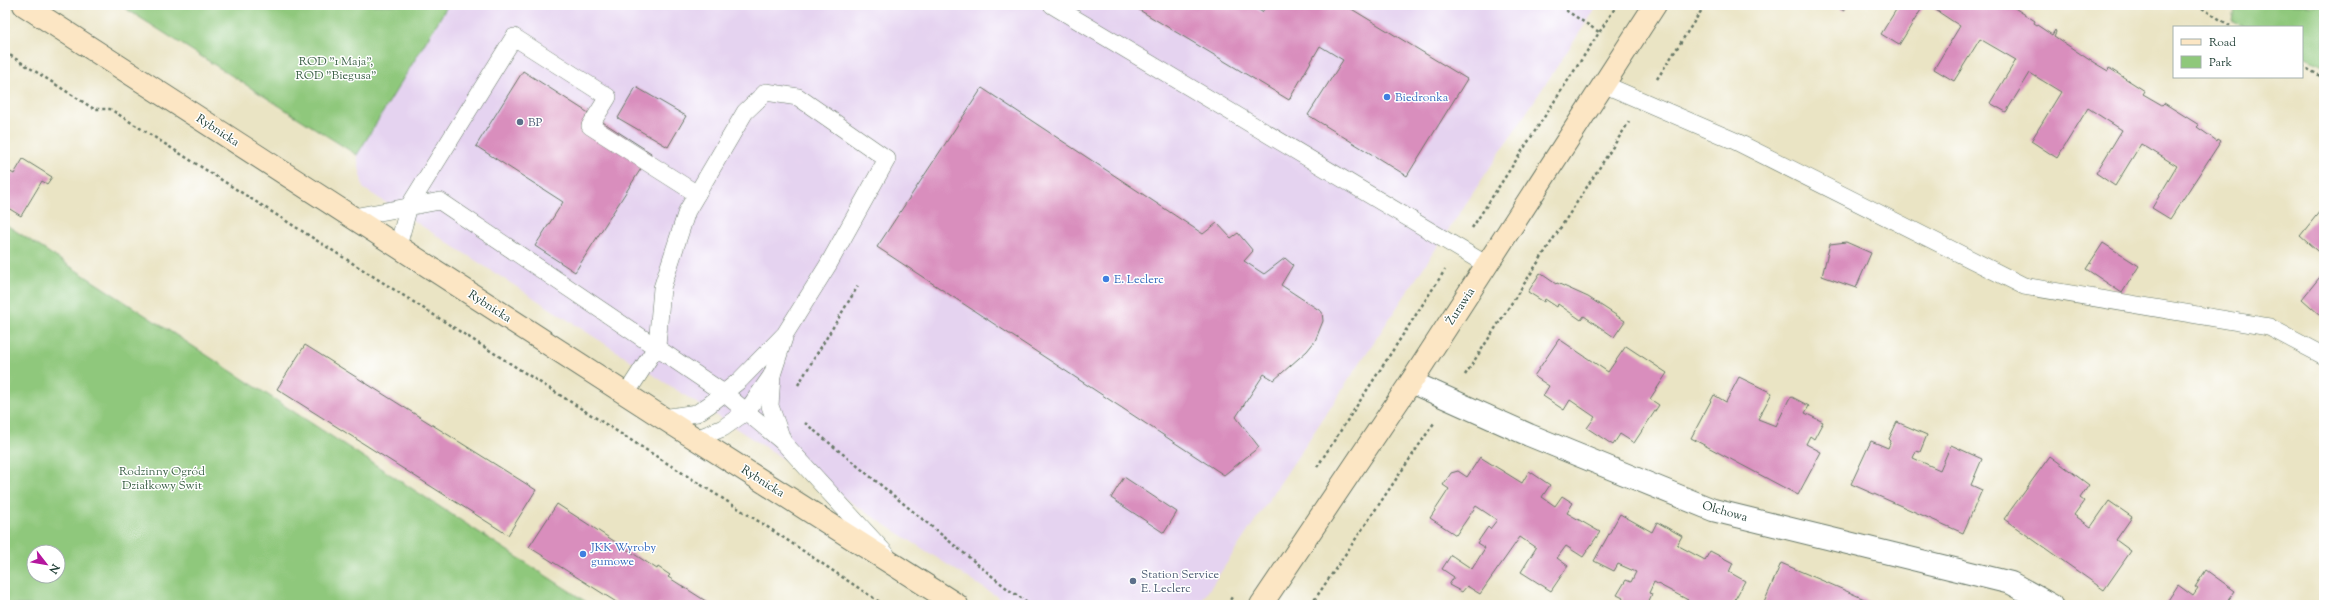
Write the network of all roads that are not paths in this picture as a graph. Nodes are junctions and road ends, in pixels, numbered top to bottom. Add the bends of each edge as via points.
1 (24, 5) edge
2 (1052, 5) edge
3 (1655, 5) edge
4 (1603, 84) junction
5 (697, 194) junction
6 (409, 206) junction
7 (353, 217) junction
8 (398, 246) junction
9 (1487, 265) junction
10 (785, 334) junction
11 (656, 346) junction
12 (2324, 356) edge
13 (772, 375) junction
14 (1411, 382) junction
15 (626, 394) junction
16 (725, 394) junction
17 (747, 411) junction
18 (663, 418) junction
19 (696, 439) junction
20 (783, 442) junction
21 (897, 565) junction
22 (957, 605) edge
23 (1261, 605) edge
24 (2051, 605) edge

1 - 7 main road, Rybnicka
2 - 9 lane
3 - 4 main road, Żurawia
4 - 9 main road, Żurawia
4 - 12 lane via 1735,141 2024,286 2269,327
5 - 6 lane via 590,126 608,97 514,37
5 - 10 lane via 745,112 766,92 798,98 887,160 828,265
5 - 11 lane via 687,211 662,288
6 - 7 lane
6 - 8 lane
6 - 11 lane via 440,201
7 - 8 main road, Rybnicka
8 - 15 main road, Rybnicka
9 - 14 main road, Żurawia
10 - 13 lane
10 - 16 lane
11 - 15 lane
11 - 16 lane
13 - 17 lane
13 - 20 lane via 770,406
14 - 23 main road, Żurawia
14 - 24 street, Olchowa via 1529,435 1713,510 2011,583
15 - 18 main road, Rybnicka
16 - 17 lane
16 - 18 lane via 697,413
17 - 19 lane via 723,428
17 - 20 lane
18 - 19 main road, Rybnicka
19 - 21 main road, Rybnicka
20 - 21 lane
21 - 22 main road, Rybnicka

